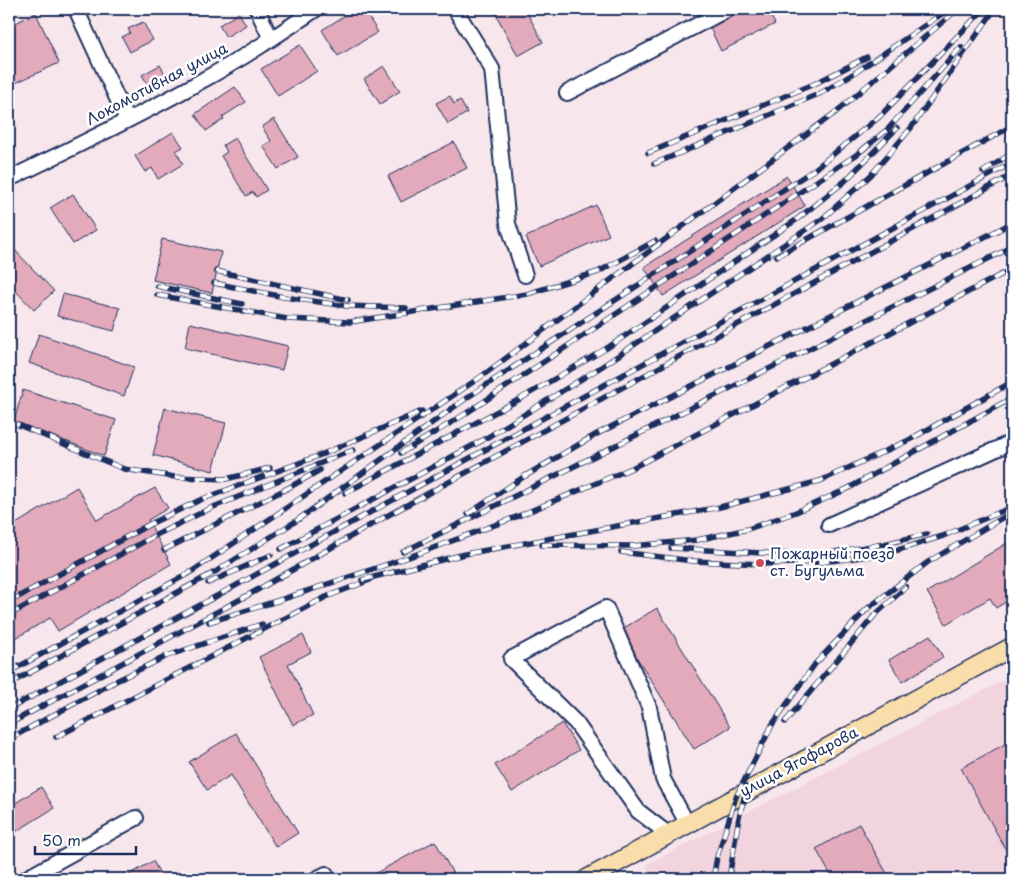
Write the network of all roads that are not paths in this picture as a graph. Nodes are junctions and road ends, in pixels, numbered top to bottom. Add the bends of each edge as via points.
1 (76, 9) edge
2 (257, 9) edge
3 (316, 9) edge
4 (455, 9) edge
5 (728, 9) edge
6 (271, 39) junction
7 (567, 93) dead end
8 (127, 120) junction
9 (9, 179) edge
10 (525, 275) dead end
11 (1012, 442) edge
12 (828, 525) dead end
13 (1012, 647) edge
14 (136, 818) dead end
15 (687, 823) junction
16 (668, 834) junction
17 (25, 879) edge
18 (587, 879) edge

1 - 8 street
2 - 6 street
3 - 6 street, Локомотивная улица
4 - 10 street via 492,69 508,224
5 - 7 street
6 - 8 street, Локомотивная улица via 204,80
8 - 9 street, Локомотивная улица
11 - 12 street
13 - 15 main road, улица Ягофарова
14 - 17 street
15 - 16 main road, улица Ягофарова
15 - 16 street via 663,778 650,707 606,608 511,659 576,723 638,811
16 - 18 main road, улица Ягофарова

